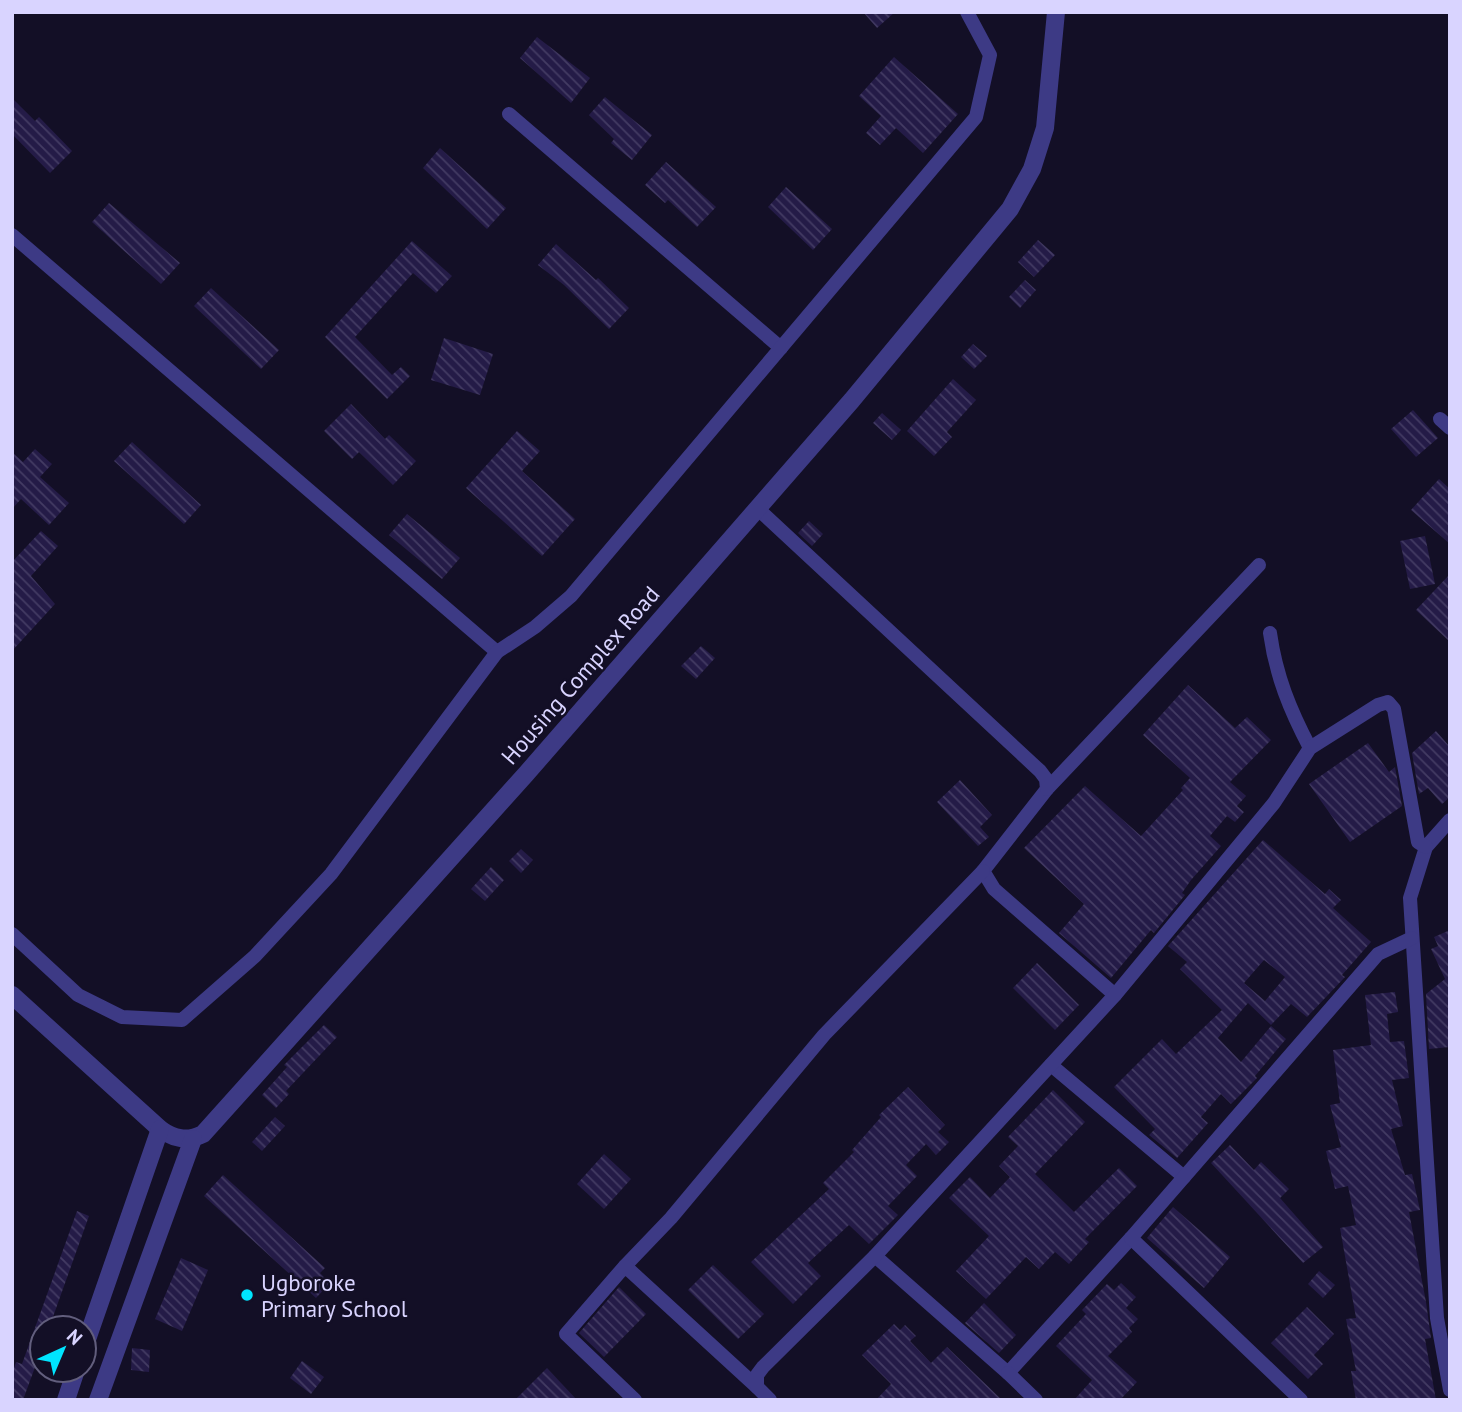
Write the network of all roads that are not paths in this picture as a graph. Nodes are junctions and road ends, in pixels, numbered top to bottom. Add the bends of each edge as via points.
1 (967, 12) edge
2 (1056, 12) edge
3 (509, 114) dead end
4 (12, 234) edge
5 (781, 348) junction
6 (757, 508) junction
7 (1259, 565) dead end
8 (1270, 633) dead end
9 (497, 652) junction
10 (1310, 748) junction
11 (1047, 789) junction
12 (1450, 821) edge
13 (1426, 847) junction
14 (983, 871) junction
15 (12, 934) edge
16 (1412, 938) junction
17 (12, 995) edge
18 (1115, 995) junction
19 (1051, 1065) junction
20 (160, 1129) junction
21 (193, 1139) junction
22 (1184, 1177) junction
23 (1131, 1238) junction
24 (875, 1256) junction
25 (625, 1266) junction
26 (96, 1314) edge
27 (1008, 1373) junction
28 (757, 1387) junction
29 (1450, 1390) edge
30 (98, 1400) edge
31 (635, 1400) edge
32 (770, 1400) edge
33 (1036, 1400) edge
34 (1301, 1400) edge

1 - 5 street via 990,55 976,117
2 - 6 street, Housing Complex Road via 1045,128 1032,169 1010,209
3 - 5 street
4 - 9 street
5 - 9 street via 571,596
6 - 11 street via 1040,771
6 - 21 street, Housing Complex Road via 526,774
7 - 11 street
8 - 10 street via 1288,707
9 - 15 street via 331,874 255,956 182,1020 122,1017 78,995
10 - 13 street via 1388,702 1394,709 1418,842
10 - 18 street via 1274,803
11 - 14 street
12 - 13 street
13 - 16 street via 1410,898
14 - 18 street via 994,889
14 - 25 street via 824,1035 671,1218
16 - 22 street via 1378,954
16 - 29 street via 1437,1318
17 - 20 street
18 - 19 street
19 - 22 street
19 - 24 street
20 - 21 street via 180,1139
20 - 26 street
21 - 30 street
22 - 23 street
23 - 27 street
23 - 34 street
24 - 27 street
24 - 28 street via 764,1367 757,1375
25 - 28 street
25 - 31 street via 566,1334
27 - 33 street
28 - 32 street

